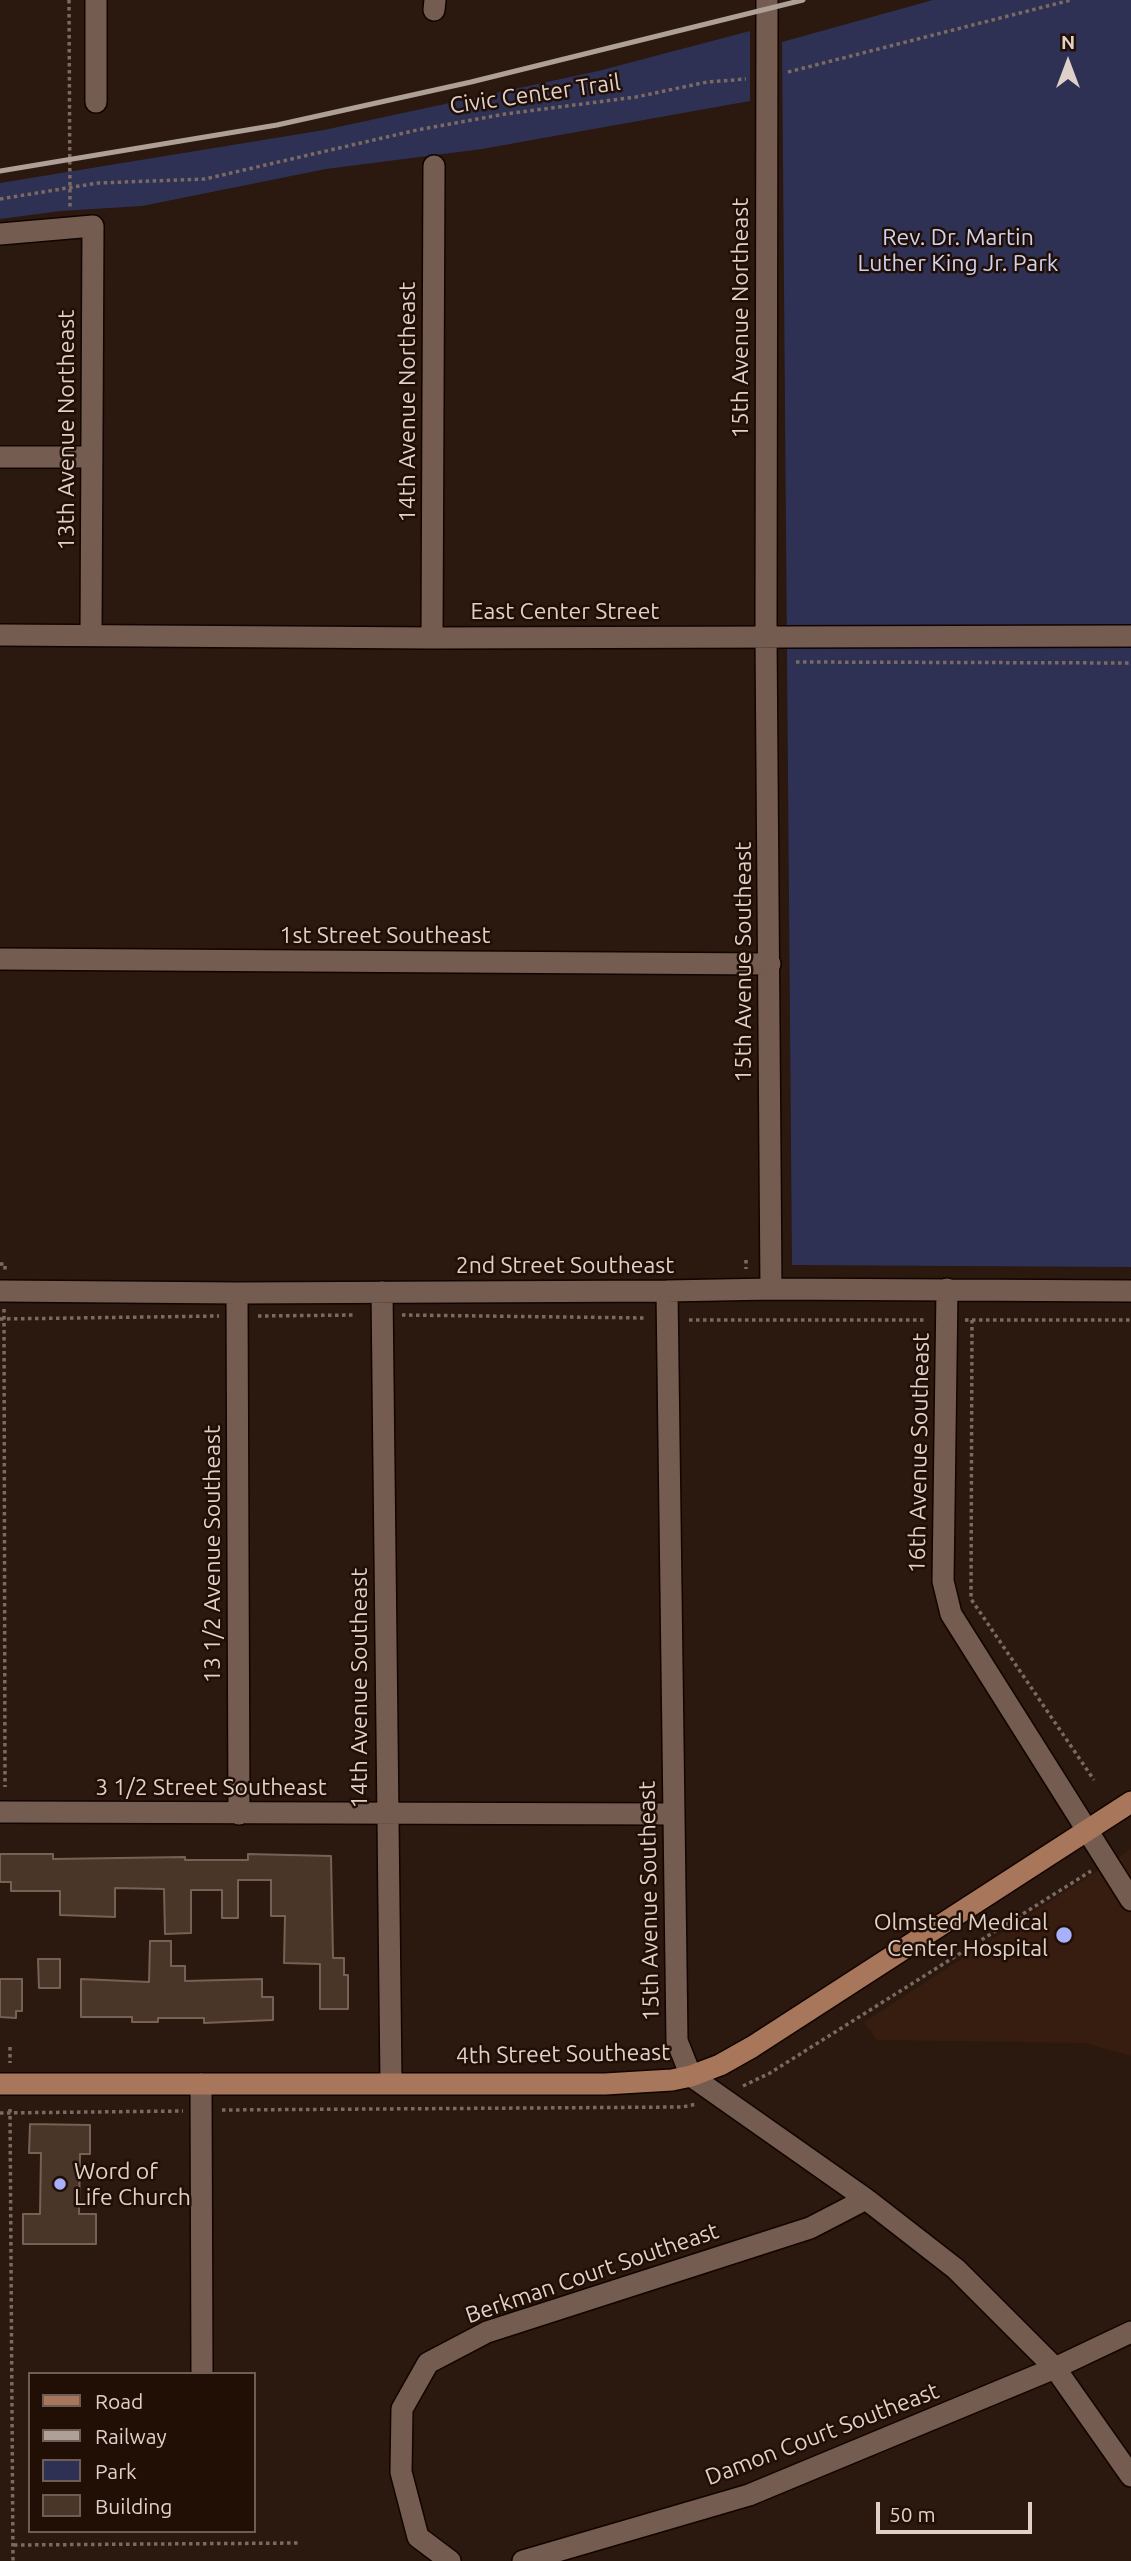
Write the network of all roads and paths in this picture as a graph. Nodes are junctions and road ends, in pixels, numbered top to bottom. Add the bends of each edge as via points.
1 (69, 0) edge
2 (96, 0) edge
3 (767, 0) edge
4 (1071, 0) edge
5 (767, 78) junction
6 (96, 102) dead end
7 (434, 166) dead end
8 (69, 187) junction
9 (0, 199) edge
10 (0, 234) edge
11 (0, 457) edge
12 (92, 457) junction
13 (0, 635) edge
14 (92, 635) junction
15 (766, 636) junction
16 (1131, 636) edge
17 (432, 638) junction
18 (796, 662) dead end
19 (1131, 663) edge
20 (0, 959) edge
21 (770, 964) junction
22 (771, 1289) junction
23 (947, 1289) junction
24 (1131, 1290) edge
25 (0, 1291) edge
26 (667, 1291) junction
27 (382, 1292) junction
28 (237, 1293) junction
29 (0, 1319) edge
30 (747, 1320) dead end
31 (922, 1320) dead end
32 (1131, 1320) edge
33 (2, 1508) edge
34 (2, 1546) edge
35 (1094, 1780) dead end
36 (5, 1787) dead end
37 (1131, 1802) edge
38 (0, 1812) edge
39 (239, 1814) junction
40 (386, 1814) junction
41 (673, 1814) junction
42 (1086, 1830) junction
43 (1106, 1862) junction
44 (1131, 1900) edge
45 (691, 2076) junction
46 (391, 2083) junction
47 (0, 2084) edge
48 (201, 2084) junction
49 (720, 2098) junction
50 (201, 2110) junction
51 (10, 2111) junction
52 (0, 2113) edge
53 (866, 2199) junction
54 (1131, 2332) edge
55 (1055, 2368) junction
56 (202, 2372) edge
57 (1131, 2476) edge
58 (299, 2543) dead end
59 (14, 2545) junction
60 (13, 2561) edge
61 (450, 2561) edge
62 (523, 2561) edge

1 - 8 path
2 - 6 street
3 - 5 street, 15th Avenue Northeast
4 - 5 path, Civic Center Trail
5 - 8 path, Civic Center Trail via 707,82 416,130 205,179
5 - 15 street, 15th Avenue Northeast
7 - 17 street, 14th Avenue Northeast
8 - 9 path, Civic Center Trail
10 - 12 street, 13th Avenue Northeast via 93,226
11 - 12 street
12 - 14 street, 13th Avenue Northeast
13 - 14 street, East Center Street
14 - 17 street, East Center Street
15 - 16 street, East Center Street
15 - 17 street, East Center Street
15 - 21 street, 15th Avenue Southeast
18 - 19 path
20 - 21 street, 1st Street Southeast
21 - 22 street, 15th Avenue Southeast
22 - 23 street, 2nd Street Southeast
22 - 26 street, 2nd Street Southeast
23 - 24 street, 2nd Street Southeast
23 - 42 street, 16th Avenue Southeast via 943,1581 951,1614
25 - 28 street, 2nd Street Southeast
26 - 27 street, 2nd Street Southeast
26 - 41 street, 15th Avenue Southeast
27 - 28 street, 2nd Street Southeast
27 - 40 street, 14th Avenue Southeast
28 - 39 street, 13 1/2 Avenue Southeast
29 - 33 path
30 - 31 path
32 - 35 path via 972,1320 971,1599
33 - 34 path
34 - 36 path
37 - 42 main road, 4th Street Southeast
38 - 39 street, 3 1/2 Street Southeast
39 - 40 street, 3 1/2 Street Southeast
40 - 41 street, 3 1/2 Street Southeast
40 - 46 street, 14th Avenue Southeast
41 - 45 street, 15th Avenue Southeast via 677,2041
42 - 43 street, 16th Avenue Southeast
42 - 45 main road, 4th Street Southeast via 752,2047
43 - 44 street, 16th Avenue Southeast
43 - 49 path via 770,2073
45 - 46 main road, 4th Street Southeast via 605,2084
45 - 49 street
46 - 48 main road, 4th Street Southeast
47 - 48 main road, 4th Street Southeast
48 - 50 street
49 - 50 path via 682,2107
49 - 53 street
50 - 51 path
50 - 56 street
51 - 52 path
51 - 59 path
53 - 55 street via 956,2269
53 - 61 street, Berkman Court Southeast via 810,2228 487,2332 428,2363 402,2409 401,2472 418,2536
54 - 55 street, Damon Court Southeast
55 - 57 street
55 - 62 street, Damon Court Southeast via 749,2495
58 - 59 path
59 - 60 path

